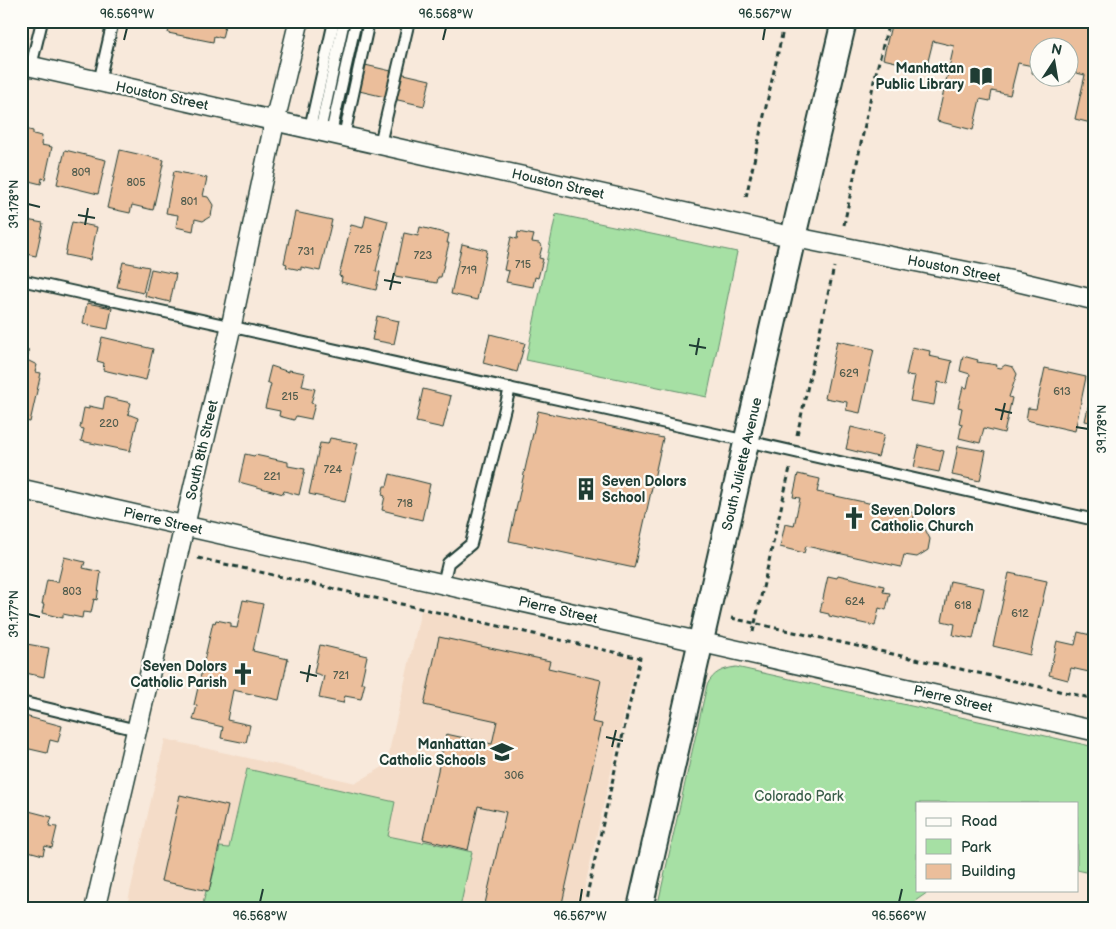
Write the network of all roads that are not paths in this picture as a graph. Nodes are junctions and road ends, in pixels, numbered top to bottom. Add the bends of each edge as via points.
1 (42, 21) edge
2 (113, 21) edge
3 (300, 21) edge
4 (334, 21) edge
5 (344, 21) edge
6 (356, 21) edge
7 (369, 21) edge
8 (409, 21) edge
9 (844, 21) edge
10 (26, 65) edge
11 (99, 82) junction
12 (275, 120) junction
13 (326, 132) junction
14 (380, 144) junction
15 (793, 237) junction
16 (21, 280) edge
17 (1095, 300) edge
18 (231, 327) junction
19 (510, 388) junction
20 (748, 441) junction
21 (21, 489) edge
22 (1095, 520) edge
23 (184, 526) junction
24 (443, 584) junction
25 (701, 642) junction
26 (21, 702) edge
27 (136, 730) junction
28 (1095, 731) edge
29 (95, 908) edge
30 (640, 908) edge

1 - 10 lane
2 - 11 lane
3 - 12 street, South 8th Street
4 - 13 lane
5 - 13 lane
6 - 13 lane
7 - 13 lane
8 - 14 lane
9 - 15 street, South Juliette Avenue
10 - 11 street, Houston Street
11 - 12 street, Houston Street
12 - 13 street, Houston Street
12 - 18 street, South 8th Street
13 - 14 street, Houston Street
14 - 15 street, Houston Street
15 - 17 street, Houston Street
15 - 20 street, South Juliette Avenue
16 - 18 lane
18 - 19 lane
18 - 23 street, South 8th Street
19 - 20 lane
19 - 24 lane via 471,544 448,563
20 - 22 lane
20 - 25 street, South Juliette Avenue
21 - 23 street, Pierre Street
23 - 24 street, Pierre Street
23 - 27 street, South 8th Street
24 - 25 street, Pierre Street
25 - 28 street, Pierre Street
25 - 30 street, South Juliette Avenue
26 - 27 lane
27 - 29 street, South 8th Street

